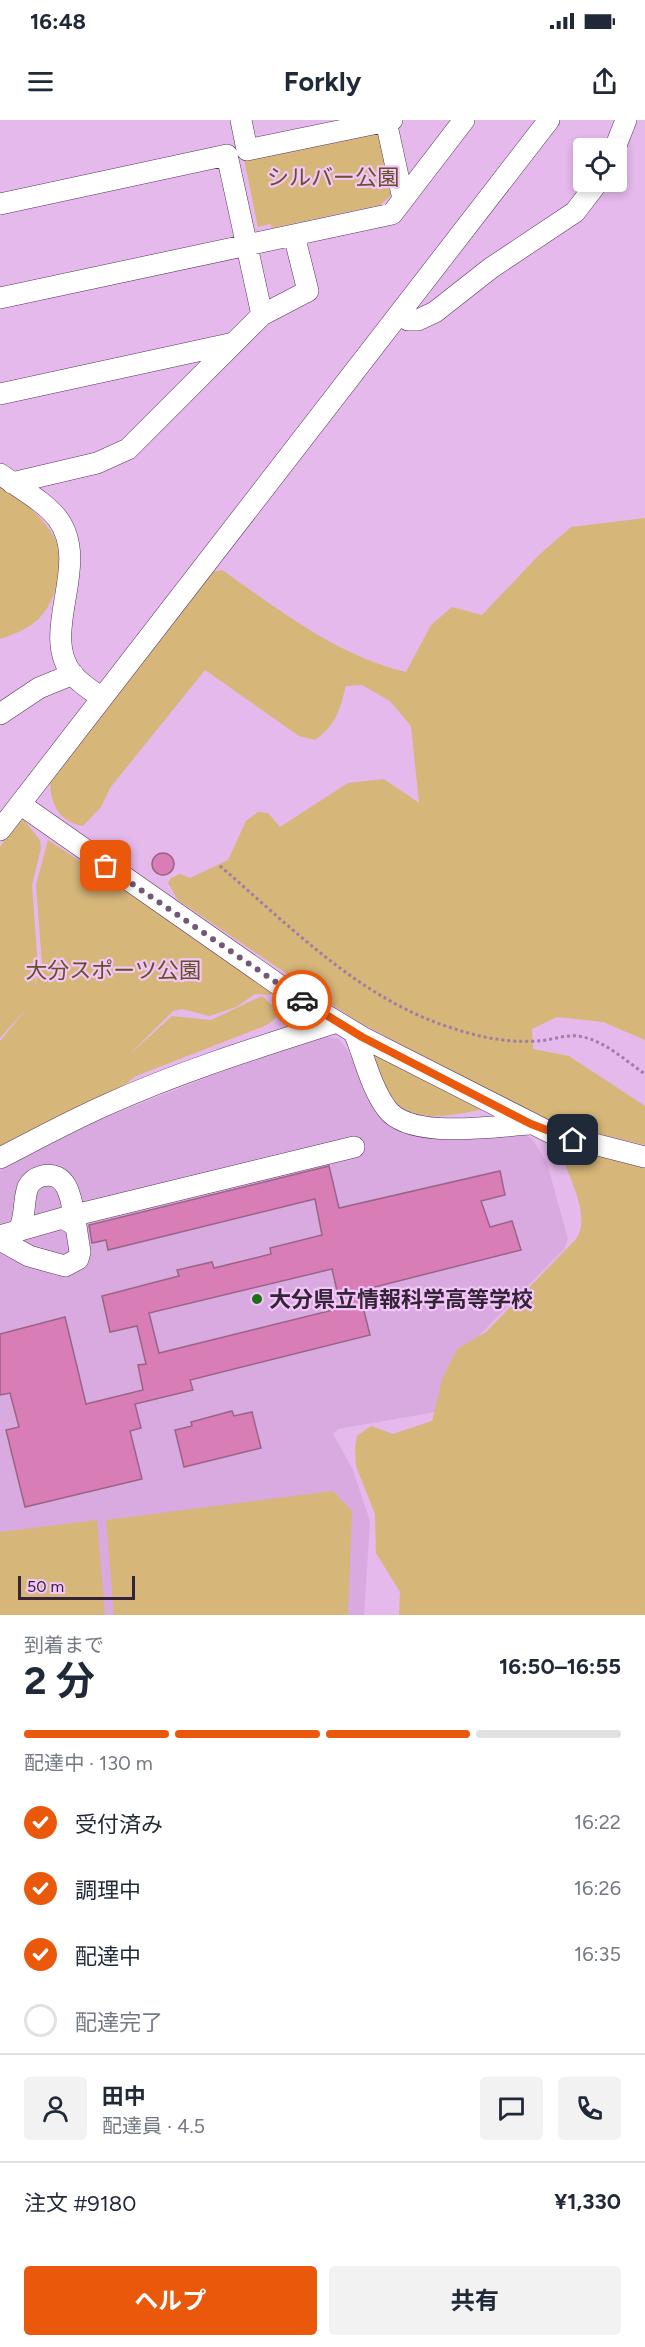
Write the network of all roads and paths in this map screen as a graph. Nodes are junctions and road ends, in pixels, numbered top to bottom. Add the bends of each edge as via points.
1 (241, 120) edge
2 (464, 120) edge
3 (549, 120) edge
4 (626, 120) edge
5 (389, 121) edge
6 (619, 138) edge
7 (590, 192) edge
8 (403, 199) junction
9 (0, 204) edge
10 (294, 235) junction
11 (247, 245) junction
12 (0, 298) edge
13 (399, 314) junction
14 (262, 315) junction
15 (234, 343) junction
16 (0, 394) edge
17 (6, 478) edge
18 (73, 674) junction
19 (102, 698) junction
20 (0, 714) edge
21 (20, 804) junction
22 (0, 830) edge
23 (220, 866) dead end
24 (346, 1027) junction
25 (645, 1074) edge
26 (531, 1124) junction
27 (354, 1147) dead end
28 (645, 1157) edge
29 (0, 1158) edge
30 (71, 1220) junction
31 (20, 1228) junction
32 (0, 1238) edge

1 - 5 street via 248,150
2 - 8 street
3 - 13 street
4 - 6 street
5 - 8 street
7 - 13 street via 575,212 491,268 435,312 418,320 408,320
8 - 10 street via 392,213
9 - 11 street via 227,155
10 - 11 street
10 - 14 street via 308,291
11 - 12 street
11 - 14 street
13 - 19 street
14 - 15 street
15 - 16 street
15 - 17 street via 117,456
17 - 18 street via 51,511 66,534 70,566 62,645
18 - 19 street
18 - 20 street via 32,692
19 - 21 street
21 - 22 street
21 - 24 street via 95,859
23 - 25 path via 346,973 409,1011 449,1027 501,1040 585,1037
24 - 26 street
24 - 26 street via 381,1101 407,1125 435,1128
24 - 29 street via 200,1066 86,1114
26 - 28 street via 567,1139
27 - 30 street
30 - 31 street
30 - 31 street via 65,1183 45,1176 29,1185
30 - 32 street via 80,1252 78,1259 65,1266 29,1256
31 - 32 street

